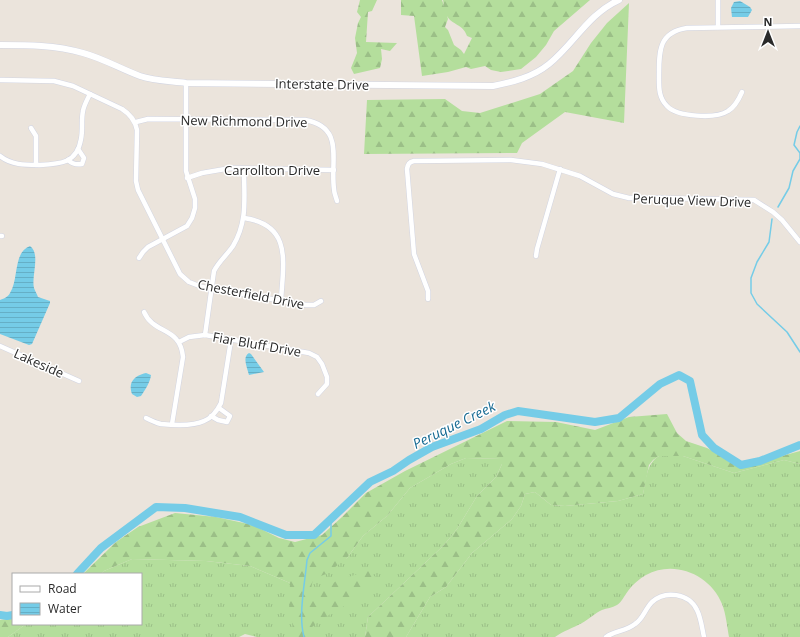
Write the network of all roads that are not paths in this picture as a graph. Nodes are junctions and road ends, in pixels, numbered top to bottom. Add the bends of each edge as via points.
1 (619, 0) edge
2 (718, 0) edge
3 (800, 26) edge
4 (718, 27) junction
5 (0, 45) edge
6 (0, 80) edge
7 (186, 83) junction
8 (742, 92) dead end
9 (90, 94) junction
10 (186, 119) junction
11 (136, 122) junction
12 (31, 128) dead end
13 (78, 150) junction
14 (0, 156) edge
15 (68, 160) junction
16 (36, 165) junction
17 (244, 169) junction
18 (560, 169) junction
19 (334, 170) junction
20 (188, 178) junction
21 (337, 201) dead end
22 (244, 218) junction
23 (162, 239) junction
24 (800, 242) edge
25 (536, 256) dead end
26 (139, 258) dead end
27 (212, 289) junction
28 (428, 299) dead end
29 (281, 301) junction
30 (321, 301) dead end
31 (144, 312) dead end
32 (205, 335) junction
33 (232, 340) junction
34 (179, 342) junction
35 (0, 346) edge
36 (79, 381) dead end
37 (318, 394) dead end
38 (219, 408) junction
39 (211, 416) junction
40 (146, 418) dead end
41 (172, 424) junction
42 (606, 637) edge
43 (704, 637) edge

1 - 7 main road, Interstate Drive via 592,18 544,68 513,82 493,86
2 - 4 street
3 - 4 street
4 - 8 street via 682,29 666,39 660,51 661,97 666,105 677,113 717,115 730,110
5 - 7 main road, Interstate Drive via 44,45 82,52 141,76
6 - 9 street via 54,81
7 - 10 street
9 - 11 street via 122,109
9 - 13 street via 83,111
10 - 11 street, New Richmond Drive via 148,119
10 - 19 street, New Richmond Drive via 313,122 330,135 333,143
10 - 20 street
11 - 23 street, Chesterfield Drive via 138,190
12 - 16 street via 36,136
13 - 15 street
13 - 15 street via 84,158 82,164 72,164
14 - 16 street via 16,164
15 - 16 street
17 - 19 street, Carrollton Drive
17 - 20 street, Carrollton Drive via 216,170
17 - 22 street
18 - 24 street, Peruque View Drive via 621,197 754,200 782,220
18 - 25 street
18 - 28 street, Peruque View Drive via 511,160 410,162 407,185 414,254 428,291
19 - 21 street, New Richmond Drive
20 - 23 street via 195,199 192,218 187,226
22 - 27 street via 232,246 217,264
22 - 29 street via 256,220 273,230 282,247
23 - 26 street via 148,247
23 - 27 street, Chesterfield Drive via 180,274 188,282
27 - 29 street, Chesterfield Drive
27 - 32 street
29 - 30 street, Chesterfield Drive via 314,305
31 - 34 street via 152,324 169,332
32 - 33 street, Fiar Bluff Drive
32 - 34 street, Fiar Bluff Drive via 189,337
33 - 37 street, Fiar Bluff Drive via 309,353 317,357 327,378 327,384
33 - 38 street
34 - 41 street via 183,357
35 - 36 street, Lakeside
38 - 39 street
38 - 39 street via 230,416 227,422
39 - 41 street via 196,424
40 - 41 street via 159,424
42 - 43 street via 634,625 656,599 672,595 684,597 695,605

